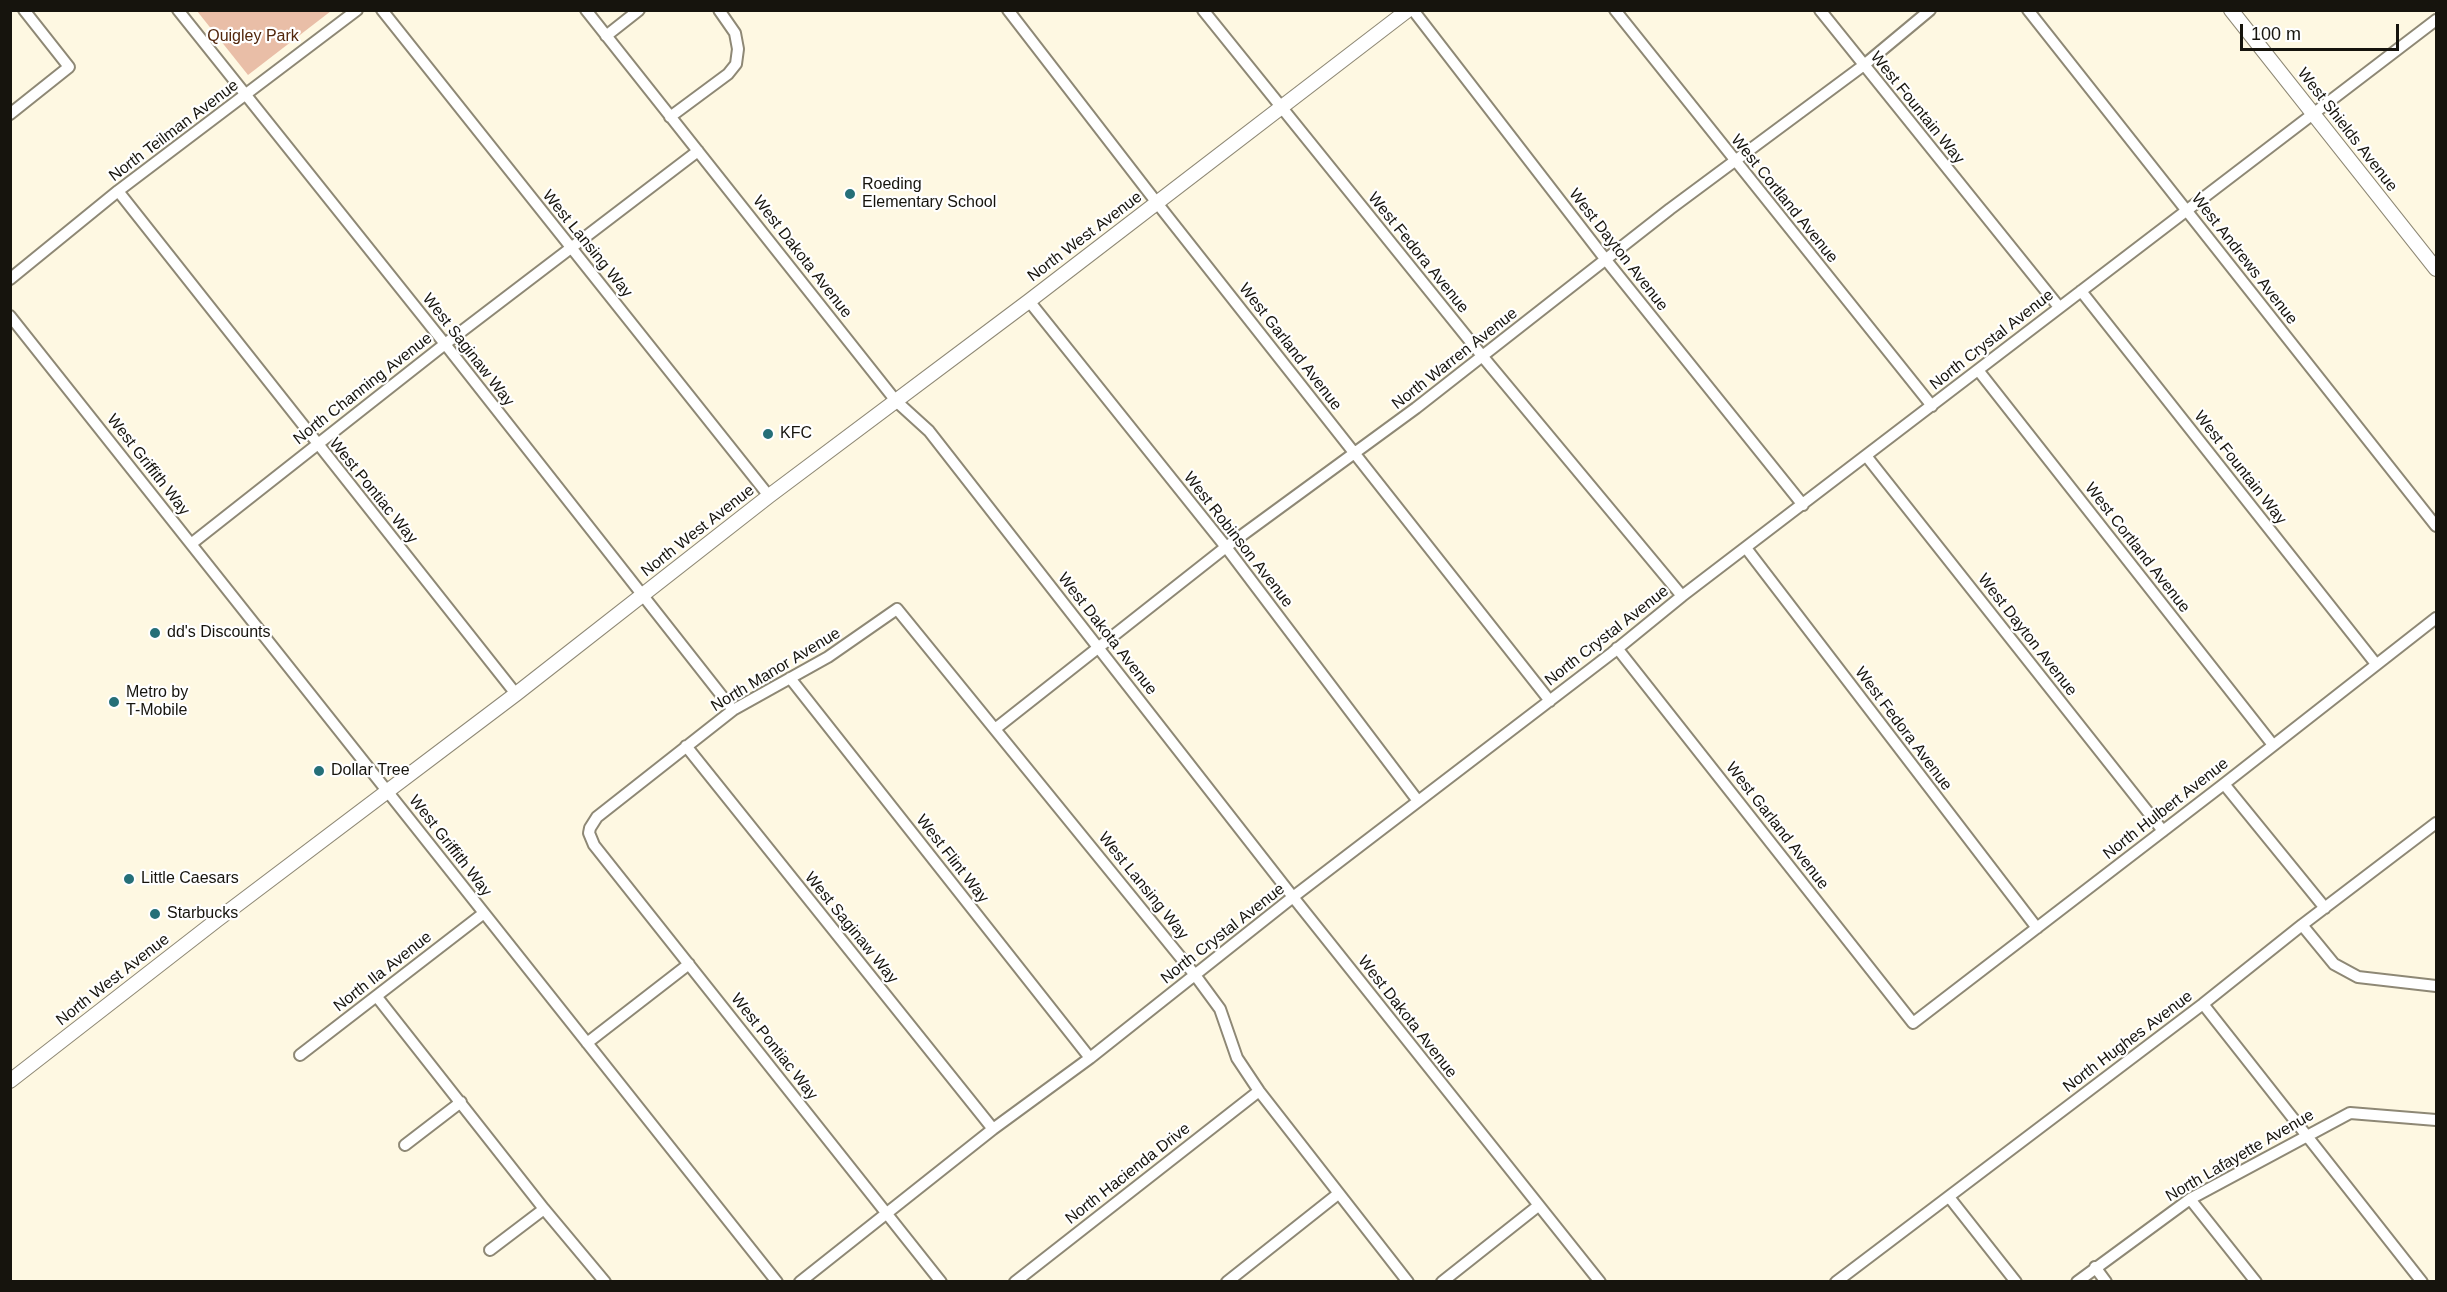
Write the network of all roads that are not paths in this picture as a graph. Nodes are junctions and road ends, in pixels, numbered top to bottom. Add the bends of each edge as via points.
1 (24, 10) edge
2 (178, 10) edge
3 (357, 10) edge
4 (382, 10) edge
5 (586, 10) edge
6 (639, 10) edge
7 (719, 10) edge
8 (1008, 10) edge
9 (1203, 10) edge
10 (1411, 10) edge
11 (1615, 10) edge
12 (1820, 10) edge
13 (1930, 10) edge
14 (2028, 10) edge
15 (2231, 10) edge
16 (2436, 20) edge
17 (606, 36) junction
18 (1864, 65) junction
19 (246, 96) junction
20 (1280, 108) junction
21 (10, 114) edge
22 (2314, 115) junction
23 (670, 117) junction
24 (698, 151) junction
25 (1734, 162) junction
26 (118, 191) junction
27 (1157, 203) junction
28 (2187, 210) junction
29 (571, 249) junction
30 (1606, 260) junction
31 (2436, 269) edge
32 (10, 279) edge
33 (2081, 291) junction
34 (1029, 301) junction
35 (2059, 307) junction
36 (10, 316) edge
37 (445, 344) junction
38 (1483, 357) junction
39 (1978, 370) junction
40 (896, 401) junction
41 (1932, 406) junction
42 (317, 445) junction
43 (1355, 454) junction
44 (1867, 457) junction
45 (769, 496) junction
46 (1803, 505) junction
47 (2436, 526) edge
48 (191, 543) junction
49 (1226, 547) junction
50 (1746, 548) junction
51 (642, 596) junction
52 (1682, 596) junction
53 (897, 609) joint
54 (2436, 618) edge
55 (1098, 646) junction
56 (1617, 648) junction
57 (2376, 664) junction
58 (790, 678) junction
59 (516, 694) junction
60 (1550, 700) junction
61 (733, 710) junction
62 (995, 729) junction
63 (2273, 745) junction
64 (686, 746) junction
65 (2224, 784) junction
66 (388, 792) junction
67 (1418, 801) junction
68 (2436, 823) edge
69 (590, 828) joint
70 (2163, 831) junction
71 (1293, 897) junction
72 (2325, 908) junction
73 (484, 913) junction
74 (2302, 925) junction
75 (2037, 928) junction
76 (689, 964) junction
77 (1195, 975) junction
78 (2436, 986) edge
79 (377, 997) junction
80 (2203, 1004) junction
81 (1913, 1023) joint
82 (587, 1043) junction
83 (300, 1055) dead end
84 (1090, 1058) junction
85 (10, 1081) edge
86 (1260, 1091) junction
87 (461, 1102) junction
88 (2436, 1120) edge
89 (993, 1129) junction
90 (2306, 1135) junction
91 (405, 1145) dead end
92 (1338, 1194) junction
93 (1949, 1197) junction
94 (2190, 1199) junction
95 (1538, 1206) junction
96 (544, 1209) junction
97 (887, 1214) junction
98 (490, 1250) dead end
99 (2095, 1267) junction
100 (605, 1281) edge
101 (777, 1281) edge
102 (800, 1281) edge
103 (941, 1281) edge
104 (1015, 1281) edge
105 (1227, 1281) edge
106 (1408, 1281) edge
107 (1442, 1281) edge
108 (1600, 1281) edge
109 (1836, 1281) edge
110 (2016, 1281) edge
111 (2077, 1281) edge
112 (2106, 1281) edge
113 (2256, 1281) edge
114 (2422, 1281) edge

1 - 21 street via 69,67
2 - 19 street, West Saginaw Way
3 - 19 street, North Teilman Avenue
4 - 29 street, West Lansing Way
5 - 17 street, West Dakota Avenue
6 - 17 street
7 - 23 street via 735,33 736,64
8 - 27 street, West Garland Avenue
9 - 20 street, West Fedora Avenue
10 - 20 main road, North West Avenue
10 - 30 street, West Dayton Avenue
11 - 25 street, West Cortland Avenue
12 - 18 street, West Fountain Way
13 - 18 street, North Warren Avenue
14 - 28 street, West Andrews Avenue
15 - 22 main road, West Shields Avenue
16 - 22 street, North Crystal Avenue
17 - 23 street, West Dakota Avenue
18 - 25 street, North Warren Avenue
18 - 35 street, West Fountain Way
19 - 26 street, North Teilman Avenue
19 - 37 street, West Saginaw Way
20 - 27 main road, North West Avenue
20 - 38 street, West Fedora Avenue
22 - 28 street, North Crystal Avenue
22 - 31 main road, West Shields Avenue
23 - 24 street, West Dakota Avenue
24 - 29 street, North Channing Avenue
24 - 40 street, West Dakota Avenue
25 - 30 street, North Warren Avenue
25 - 41 street, West Cortland Avenue
26 - 32 street, North Teilman Avenue
26 - 42 street, West Pontiac Way
27 - 34 main road, North West Avenue
27 - 43 street, West Garland Avenue
28 - 33 street, North Crystal Avenue
28 - 47 street, West Andrews Avenue
29 - 37 street, North Channing Avenue
29 - 45 street, West Lansing Way
30 - 38 street, North Warren Avenue
30 - 46 street, West Dayton Avenue
33 - 35 street, North Crystal Avenue
33 - 57 street, West Fountain Way
34 - 40 main road, North West Avenue
34 - 49 street, West Robinson Avenue
35 - 39 street, North Crystal Avenue
36 - 48 street, West Griffith Way
37 - 42 street, North Channing Avenue
37 - 51 street, West Saginaw Way
38 - 43 street, North Warren Avenue
38 - 52 street, West Fedora Avenue
39 - 41 street, North Crystal Avenue
39 - 63 street, West Cortland Avenue
40 - 45 main road, North West Avenue
40 - 55 street, West Dakota Avenue via 929,431
41 - 44 street, North Crystal Avenue
42 - 48 street, North Channing Avenue
42 - 59 street, West Pontiac Way
43 - 49 street, North Warren Avenue
43 - 60 street, West Garland Avenue
44 - 46 street, North Crystal Avenue
44 - 70 street, West Dayton Avenue
45 - 51 main road, North West Avenue
46 - 50 street, North Crystal Avenue
48 - 66 street, West Griffith Way
49 - 55 street, North Warren Avenue
49 - 67 street, West Robinson Avenue
50 - 52 street, North Crystal Avenue
50 - 75 street, West Fedora Avenue
51 - 59 main road, North West Avenue
51 - 61 street, West Saginaw Way
52 - 56 street, North Crystal Avenue
53 - 58 street, North Manor Avenue
53 - 62 street, West Lansing Way
54 - 57 street, North Hulbert Avenue
55 - 62 street, North Warren Avenue
55 - 71 street, West Dakota Avenue
56 - 60 street, North Crystal Avenue
56 - 81 street, West Garland Avenue
57 - 63 street, North Hulbert Avenue
58 - 61 street, North Manor Avenue
58 - 84 street, West Flint Way
59 - 66 main road, North West Avenue
60 - 67 street, North Crystal Avenue
61 - 64 street, North Manor Avenue
62 - 77 street, West Lansing Way
63 - 65 street, North Hulbert Avenue
64 - 69 street, North Manor Avenue via 597,817
64 - 89 street, West Saginaw Way
65 - 70 street, North Hulbert Avenue
65 - 72 street
66 - 73 street, West Griffith Way
66 - 85 main road, North West Avenue
67 - 71 street, North Crystal Avenue
68 - 72 street, North Hughes Avenue
69 - 76 street, West Pontiac Way via 594,845
70 - 75 street, North Hulbert Avenue
71 - 77 street, North Crystal Avenue
71 - 95 street, West Dakota Avenue
72 - 74 street, North Hughes Avenue
73 - 79 street, North Ila Avenue
73 - 82 street, West Griffith Way
74 - 78 street via 2334,964 2358,977
74 - 80 street, North Hughes Avenue
75 - 81 street, North Hulbert Avenue
76 - 82 street
76 - 97 street, West Pontiac Way
77 - 84 street, North Crystal Avenue
77 - 86 street, West Lansing Way via 1220,1009 1237,1058
79 - 83 street, North Ila Avenue
79 - 87 street
80 - 90 street
80 - 93 street, North Hughes Avenue
82 - 101 street, West Griffith Way
84 - 89 street, North Crystal Avenue
86 - 92 street, West Lansing Way
86 - 104 street, North Hacienda Drive
87 - 91 street
87 - 96 street
88 - 90 street, North Lafayette Avenue via 2350,1113
89 - 97 street, North Crystal Avenue
90 - 94 street, North Lafayette Avenue
90 - 114 street
92 - 105 street
92 - 106 street, West Lansing Way
93 - 109 street, North Hughes Avenue
93 - 110 street
94 - 99 street, North Lafayette Avenue
94 - 113 street
95 - 107 street
95 - 108 street, West Dakota Avenue
96 - 98 street
96 - 100 street
97 - 102 street, North Crystal Avenue
97 - 103 street, West Pontiac Way
99 - 111 street, North Lafayette Avenue
99 - 112 street

